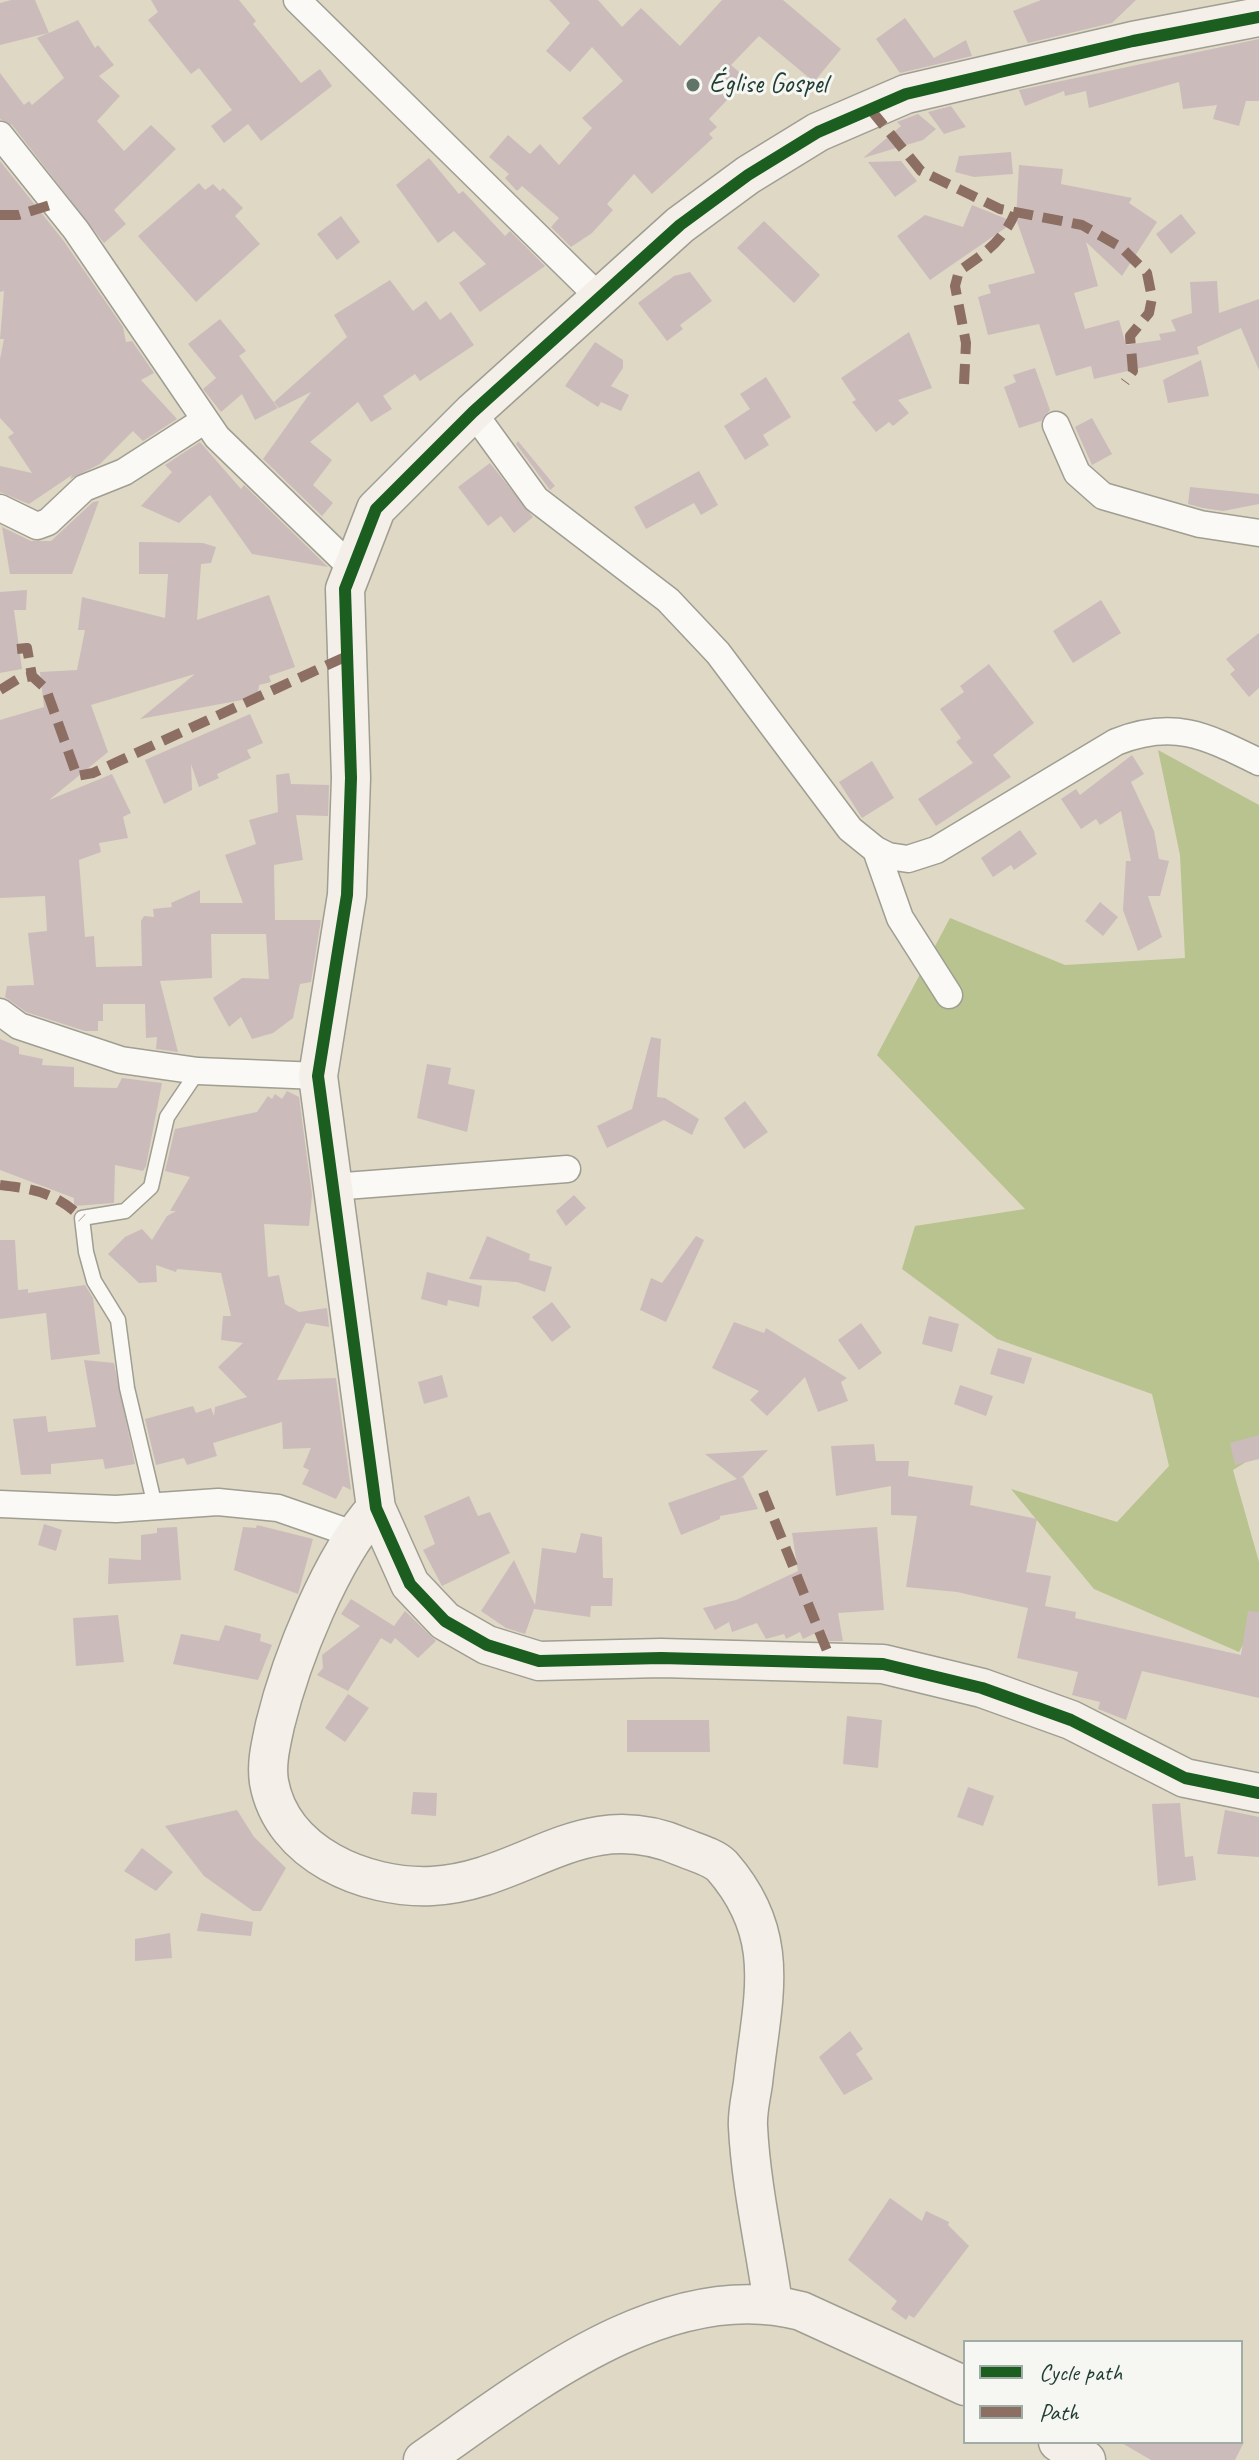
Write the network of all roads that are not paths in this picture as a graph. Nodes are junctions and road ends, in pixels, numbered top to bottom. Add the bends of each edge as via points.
1 (297, 0) edge
2 (1259, 17) edge
3 (0, 135) edge
4 (600, 298) junction
5 (473, 412) junction
6 (205, 420) junction
7 (1056, 425) dead end
8 (0, 508) edge
9 (1259, 533) edge
10 (351, 567) junction
11 (1259, 762) edge
12 (876, 850) junction
13 (949, 995) dead end
14 (0, 1012) edge
15 (198, 1071) junction
16 (318, 1076) junction
17 (567, 1169) dead end
18 (332, 1187) junction
19 (0, 1504) edge
20 (155, 1506) junction
21 (364, 1521) junction
22 (1259, 1793) edge
23 (773, 2304) junction
24 (963, 2385) edge
25 (1061, 2444) edge
26 (423, 2460) edge
27 (1086, 2460) edge

1 - 4 street
2 - 4 street via 906,94 818,132 748,175 680,225
3 - 6 street via 76,230
4 - 5 street
5 - 10 street via 376,509
5 - 12 street via 536,499 668,600 718,653 833,808
6 - 8 street via 124,472 84,488 48,522 37,526
6 - 10 street via 227,448
7 - 9 street via 1077,473 1103,496 1200,524
10 - 16 street via 345,589 351,778 347,895
11 - 12 street via 1196,734 1142,732 1116,742 936,850 908,859
12 - 13 street via 900,918
14 - 15 street via 19,1026 121,1060
15 - 16 street
15 - 20 lane via 167,1117 151,1187 125,1211 82,1218 94,1281 118,1320 127,1388
16 - 18 street
17 - 18 street
18 - 21 street
19 - 20 street
20 - 21 street via 218,1502
21 - 22 street via 445,1621 487,1645 539,1661 661,1658 883,1664 982,1688 1071,1720 1185,1778
21 - 23 street via 301,1647 280,1706 268,1755 278,1809 299,1840 333,1865 374,1880 432,1886 498,1873 572,1840 617,1832 665,1840 719,1863 752,1907 766,1962 748,2125
23 - 24 street via 882,2345
23 - 26 street via 683,2311 592,2348
25 - 27 street

